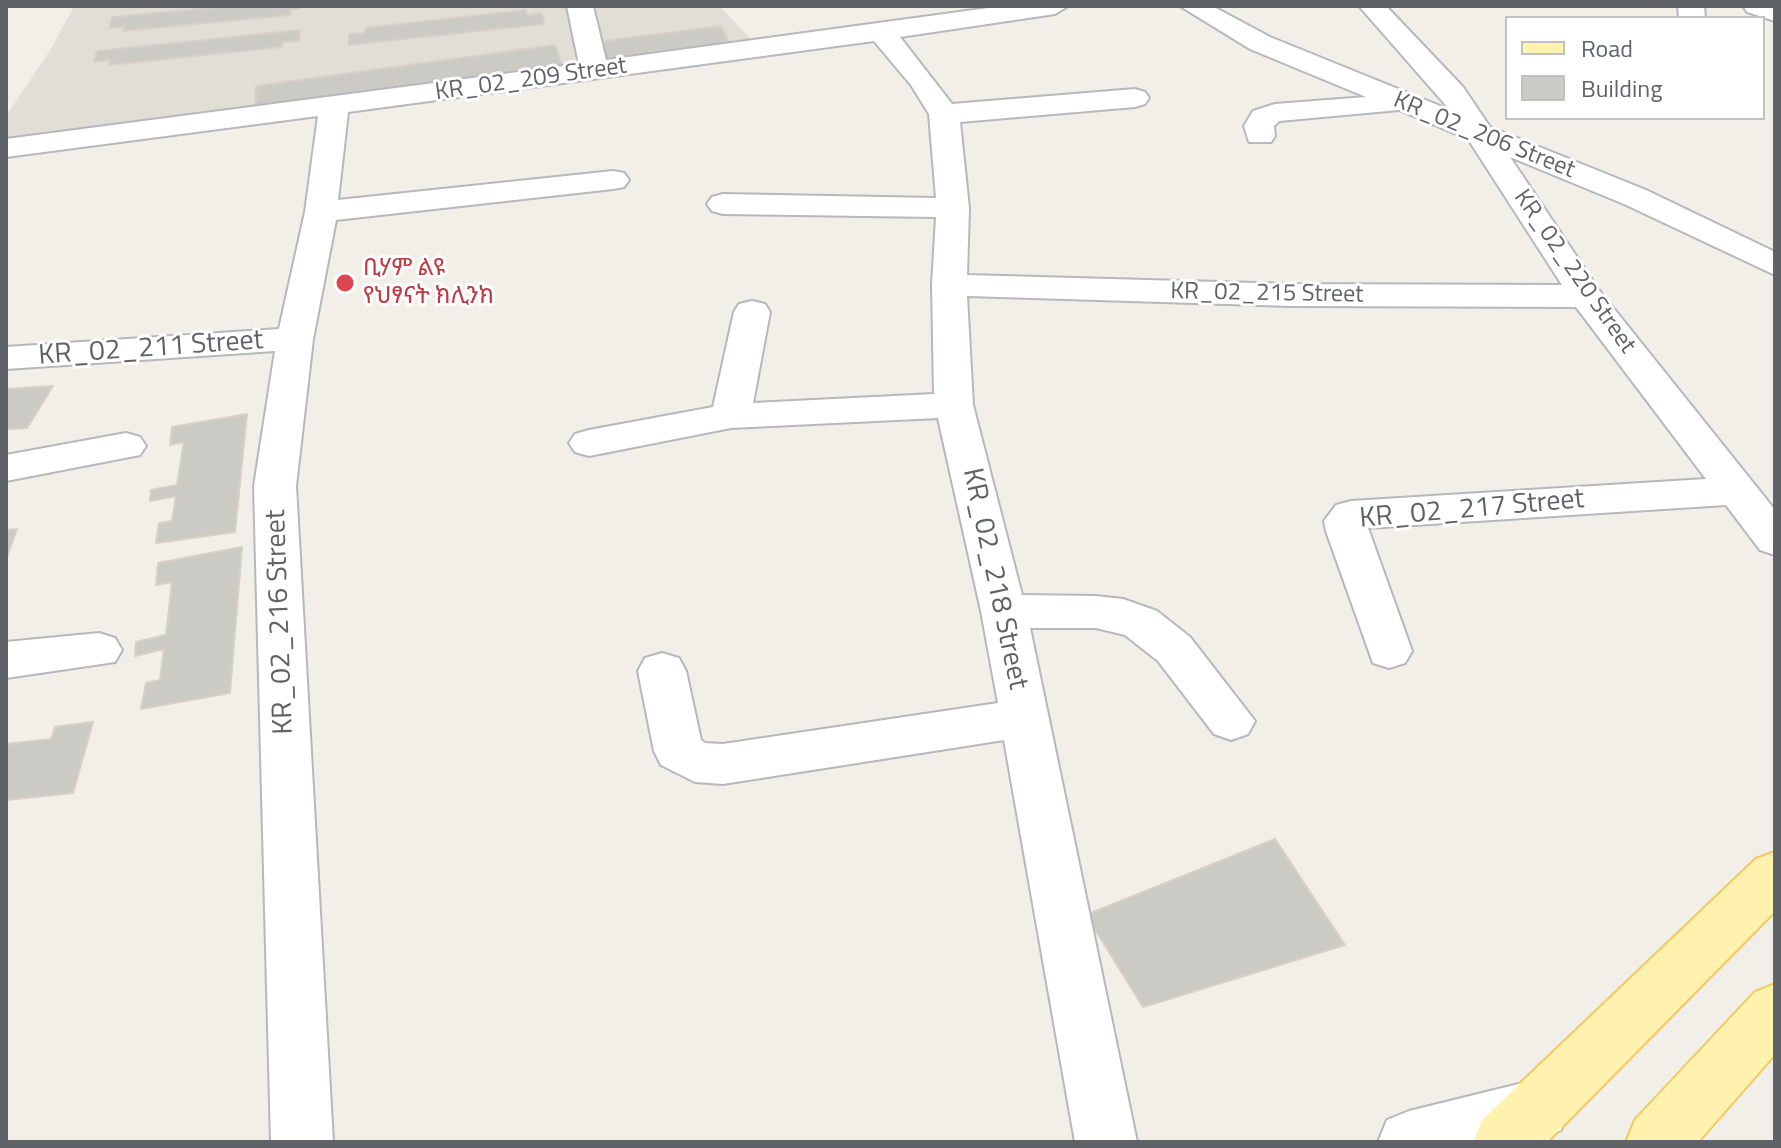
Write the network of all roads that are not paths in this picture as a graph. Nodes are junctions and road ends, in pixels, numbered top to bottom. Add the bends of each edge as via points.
1 (580, 6) edge
2 (1055, 6) edge
3 (1193, 6) edge
4 (1372, 6) edge
5 (1756, 6) edge
6 (1775, 13) edge
7 (833, 16) dead end
8 (868, 34) junction
9 (595, 71) junction
10 (1135, 98) dead end
11 (1399, 102) junction
12 (334, 106) junction
13 (944, 114) junction
14 (1480, 133) junction
15 (1260, 136) dead end
16 (6, 148) edge
17 (613, 180) dead end
18 (723, 204) dead end
19 (953, 208) junction
20 (321, 212) junction
21 (1775, 265) edge
22 (949, 285) junction
23 (1586, 296) junction
24 (752, 312) dead end
25 (295, 339) junction
26 (6, 358) edge
27 (954, 405) junction
28 (731, 416) junction
29 (589, 443) dead end
30 (126, 446) dead end
31 (6, 468) edge
32 (1736, 491) junction
33 (1775, 540) edge
34 (1004, 611) junction
35 (99, 650) dead end
36 (1389, 651) dead end
37 (6, 660) edge
38 (662, 671) dead end
39 (1025, 718) junction
40 (1231, 721) dead end
41 (1775, 875) edge
42 (1775, 1011) edge
43 (1522, 1126) edge
44 (302, 1142) edge
45 (1106, 1142) edge
46 (1409, 1142) edge
47 (1657, 1142) edge

1 - 9 street
2 - 8 street, KR_02_209 Street
3 - 11 street, KR_02_206 Street via 1260,43
4 - 14 street, KR_02_220 Street via 1453,93
5 - 6 street
7 - 8 street, KR_02_218 Street
8 - 9 street, KR_02_209 Street
8 - 13 street, KR_02_218 Street via 923,81
9 - 12 street, KR_02_209 Street
10 - 13 street
11 - 14 street, KR_02_206 Street
11 - 15 street via 1275,113 1263,117
12 - 16 street, KR_02_209 Street
12 - 20 street, KR_02_216 Street
13 - 19 street, KR_02_218 Street
14 - 21 street, KR_02_206 Street via 1649,204
14 - 23 street, KR_02_220 Street
17 - 20 street
18 - 19 street
19 - 22 street, KR_02_218 Street
20 - 25 street, KR_02_216 Street
22 - 23 street, KR_02_215 Street via 1276,295
22 - 27 street, KR_02_218 Street
23 - 32 street, KR_02_220 Street
24 - 28 street
25 - 26 street, KR_02_211 Street
25 - 44 street, KR_02_216 Street via 275,486
27 - 28 street
27 - 34 street, KR_02_218 Street
28 - 29 street
30 - 31 street
32 - 33 street, KR_02_220 Street
32 - 36 street, KR_02_217 Street via 1351,515 1345,521 1347,531
34 - 39 street, KR_02_218 Street
34 - 40 street via 1096,612 1141,623 1174,649
35 - 37 street
38 - 39 street via 679,751 695,762 723,764
39 - 45 street, KR_02_218 Street
41 - 43 main road
42 - 47 main road
43 - 46 street

